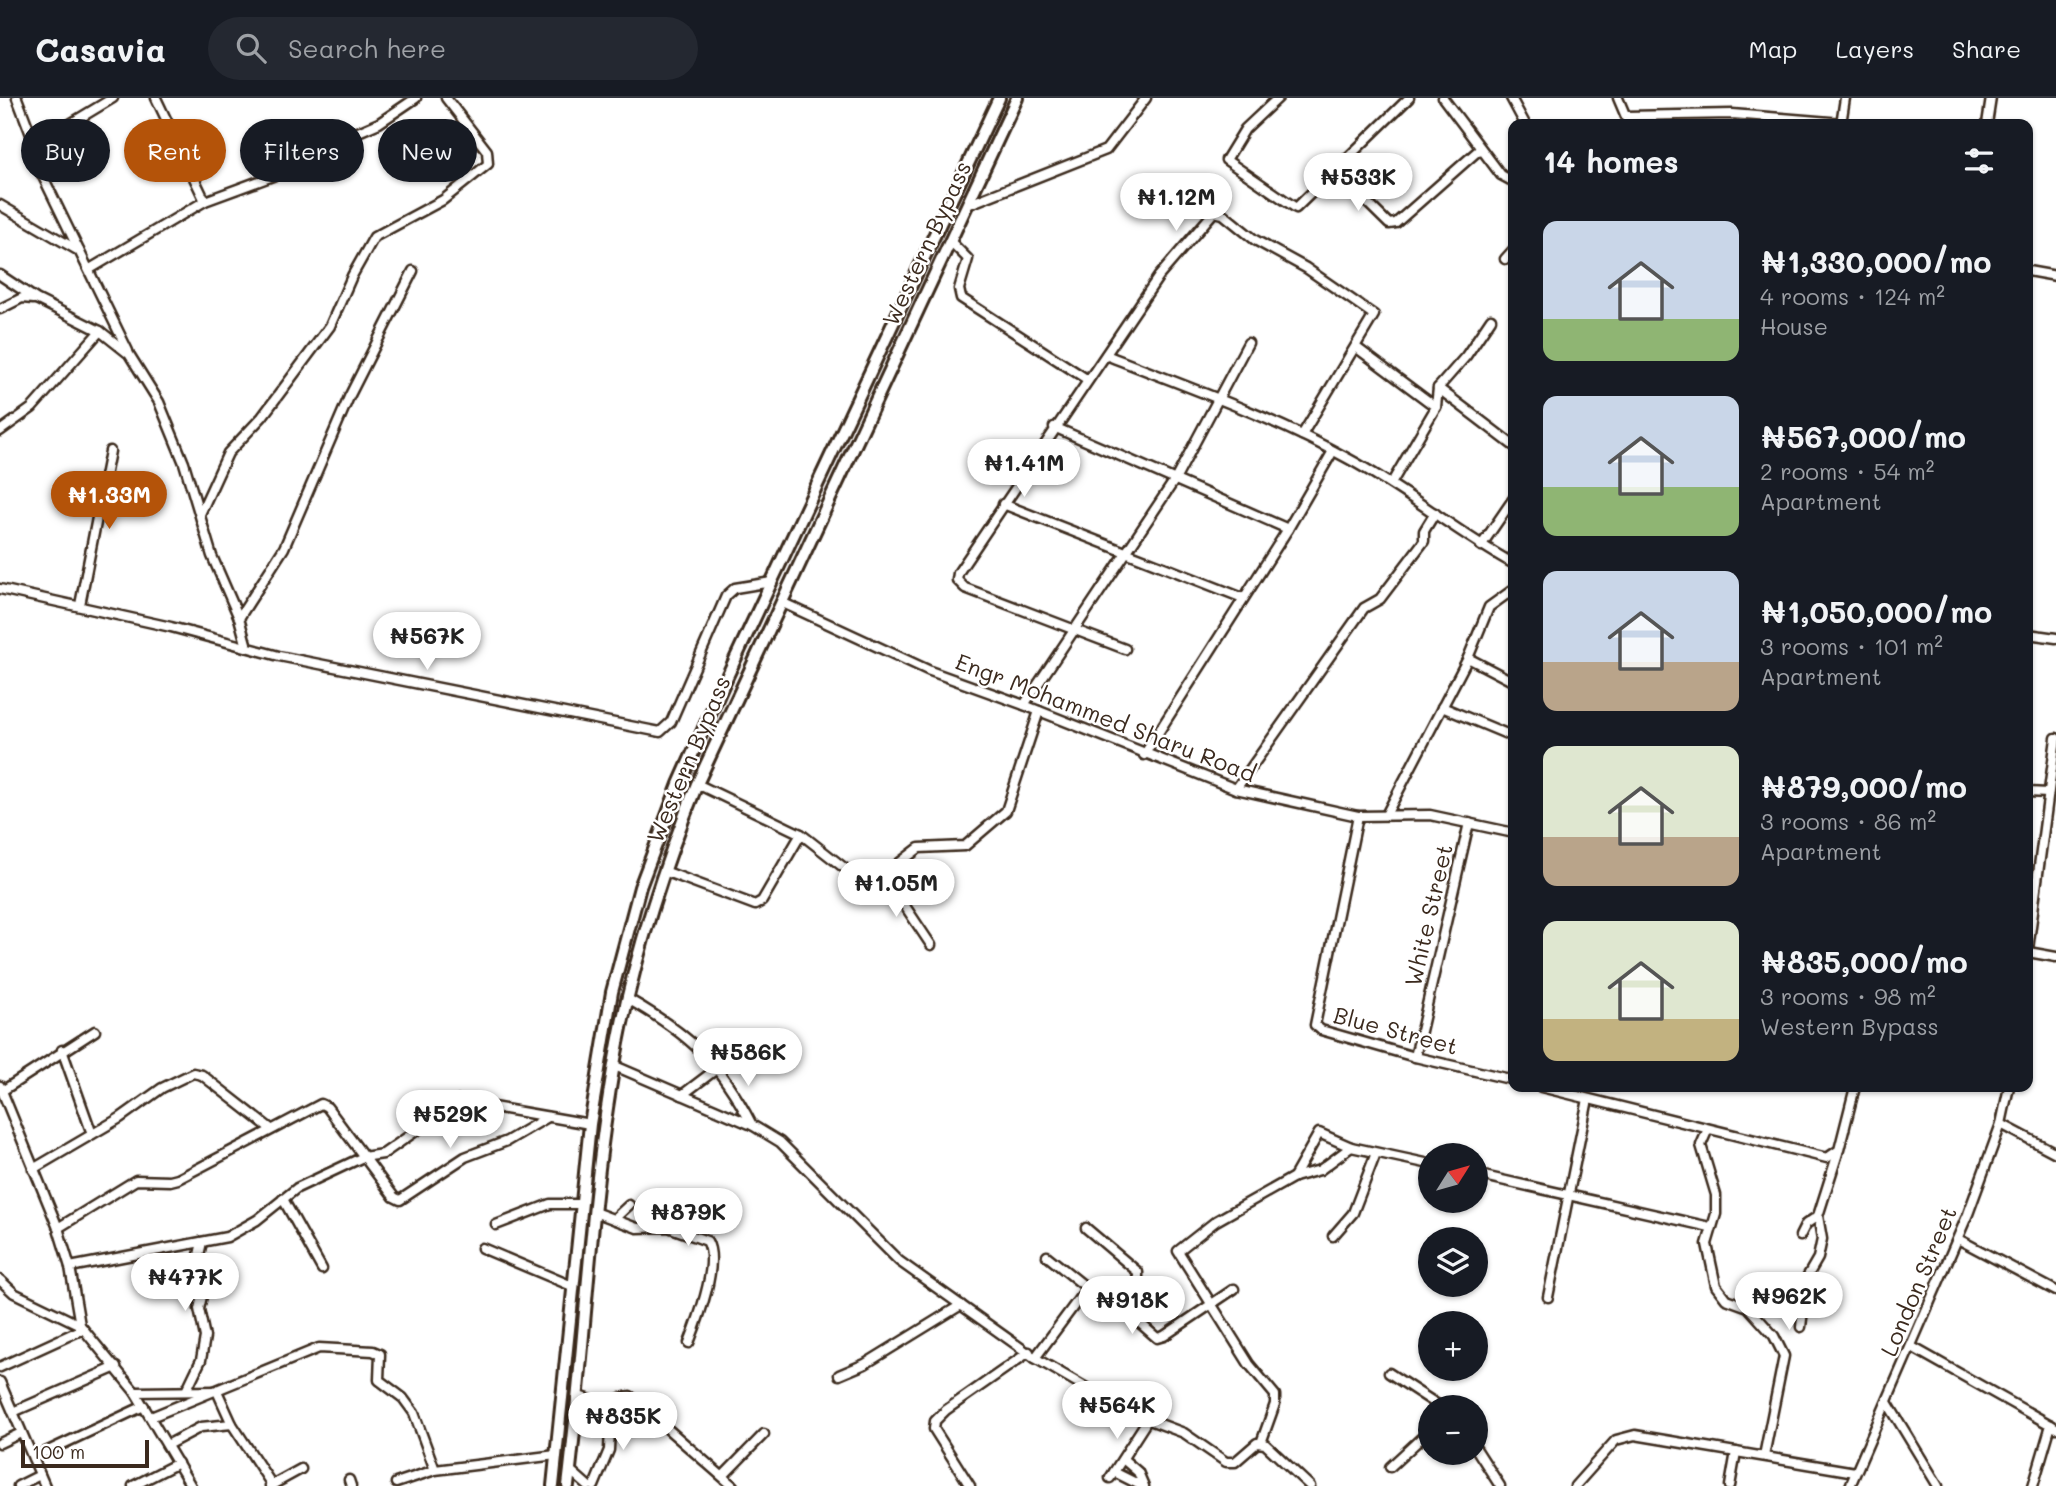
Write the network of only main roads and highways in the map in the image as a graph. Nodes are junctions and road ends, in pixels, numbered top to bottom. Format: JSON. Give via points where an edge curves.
{"nodes":[{"id":1,"x":999,"y":98,"type":"edge"},
{"id":2,"x":1017,"y":98,"type":"edge"},
{"id":3,"x":570,"y":1308,"type":"junction"},
{"id":4,"x":586,"y":1310,"type":"junction"},
{"id":5,"x":553,"y":1486,"type":"edge"},
{"id":6,"x":568,"y":1486,"type":"edge"}],
"edges":[{"from":1,"to":3,"type":"main road","name":"Western Bypass","via":[[679,785],[640,887],[612,992],[590,1124]]},
{"from":2,"to":4,"type":"main road","name":"Western Bypass","via":[[697,784],[664,871],[628,999],[615,1066]]},
{"from":3,"to":4,"type":"main road"},
{"from":3,"to":5,"type":"main road","name":"Western Bypass"},
{"from":4,"to":6,"type":"main road","name":"Western Bypass"}]}
